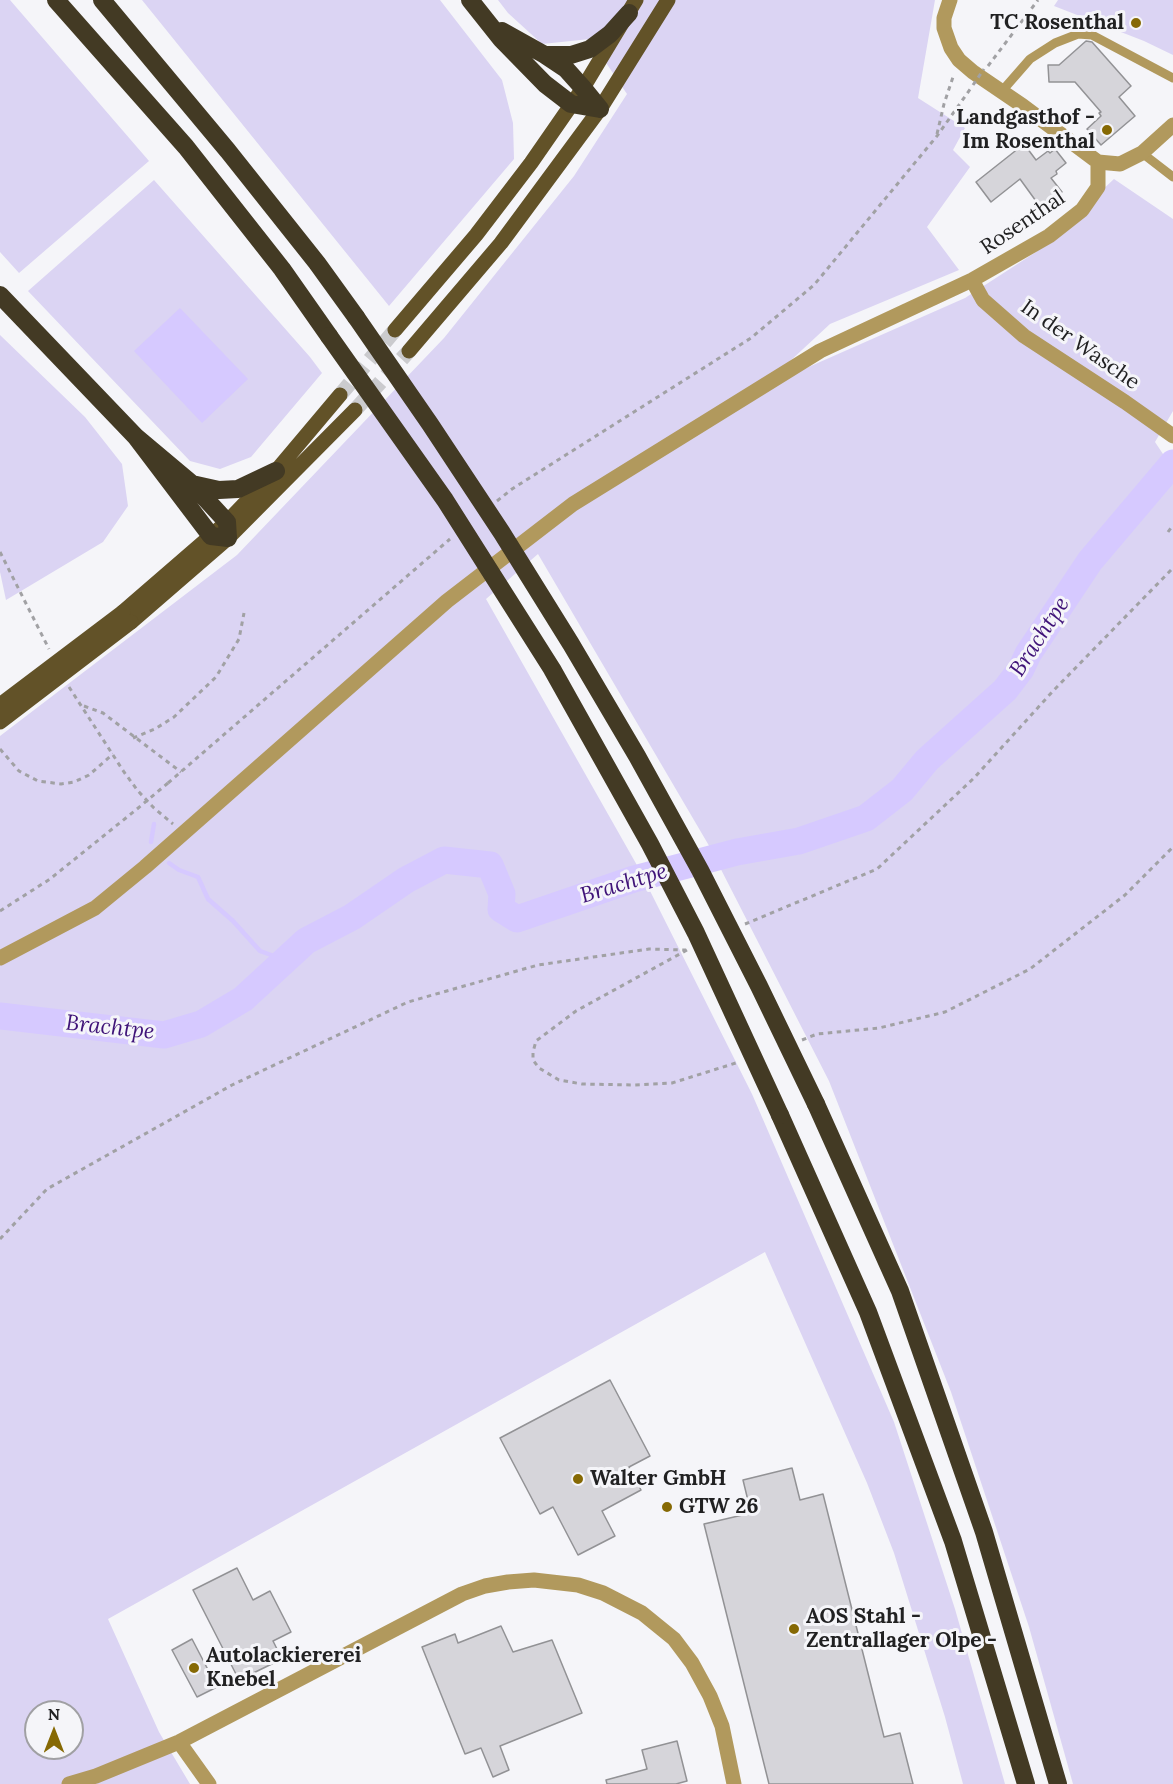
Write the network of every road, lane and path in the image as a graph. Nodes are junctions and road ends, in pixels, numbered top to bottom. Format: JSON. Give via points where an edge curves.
{"nodes":[{"id":1,"x":56,"y":0,"type":"edge"},
{"id":2,"x":102,"y":0,"type":"edge"},
{"id":3,"x":470,"y":0,"type":"edge"},
{"id":4,"x":668,"y":0,"type":"edge"},
{"id":5,"x":950,"y":0,"type":"edge"},
{"id":6,"x":1038,"y":0,"type":"edge"},
{"id":7,"x":632,"y":6,"type":"edge"},
{"id":8,"x":482,"y":15,"type":"junction"},
{"id":9,"x":545,"y":55,"type":"junction"},
{"id":10,"x":959,"y":60,"type":"junction"},
{"id":11,"x":1173,"y":78,"type":"edge"},
{"id":12,"x":584,"y":87,"type":"junction"},
{"id":13,"x":1002,"y":92,"type":"junction"},
{"id":14,"x":571,"y":104,"type":"junction"},
{"id":15,"x":600,"y":110,"type":"junction"},
{"id":16,"x":1173,"y":125,"type":"edge"},
{"id":17,"x":937,"y":136,"type":"junction"},
{"id":18,"x":1142,"y":153,"type":"junction"},
{"id":19,"x":1098,"y":162,"type":"junction"},
{"id":20,"x":1173,"y":177,"type":"edge"},
{"id":21,"x":972,"y":280,"type":"junction"},
{"id":22,"x":0,"y":295,"type":"edge"},
{"id":23,"x":395,"y":330,"type":"tunnel mouth"},
{"id":24,"x":409,"y":351,"type":"tunnel mouth"},
{"id":25,"x":340,"y":395,"type":"tunnel mouth"},
{"id":26,"x":356,"y":410,"type":"tunnel mouth"},
{"id":27,"x":1172,"y":435,"type":"edge"},
{"id":28,"x":136,"y":437,"type":"junction"},
{"id":29,"x":276,"y":471,"type":"junction"},
{"id":30,"x":192,"y":484,"type":"junction"},
{"id":31,"x":495,"y":503,"type":"dead end"},
{"id":32,"x":1173,"y":525,"type":"edge"},
{"id":33,"x":222,"y":532,"type":"junction"},
{"id":34,"x":1168,"y":532,"type":"dead end"},
{"id":35,"x":451,"y":538,"type":"dead end"},
{"id":36,"x":0,"y":552,"type":"edge"},
{"id":37,"x":1173,"y":568,"type":"edge"},
{"id":38,"x":244,"y":613,"type":"dead end"},
{"id":39,"x":127,"y":617,"type":"junction"},
{"id":40,"x":50,"y":652,"type":"dead end"},
{"id":41,"x":65,"y":682,"type":"dead end"},
{"id":42,"x":0,"y":705,"type":"edge"},
{"id":43,"x":82,"y":706,"type":"junction"},
{"id":44,"x":0,"y":722,"type":"edge"},
{"id":45,"x":133,"y":738,"type":"junction"},
{"id":46,"x":0,"y":749,"type":"edge"},
{"id":47,"x":113,"y":754,"type":"junction"},
{"id":48,"x":181,"y":772,"type":"junction"},
{"id":49,"x":185,"y":833,"type":"junction"},
{"id":50,"x":1173,"y":847,"type":"edge"},
{"id":51,"x":0,"y":911,"type":"edge"},
{"id":52,"x":736,"y":928,"type":"dead end"},
{"id":53,"x":0,"y":958,"type":"edge"},
{"id":54,"x":796,"y":1042,"type":"dead end"},
{"id":55,"x":743,"y":1061,"type":"dead end"},
{"id":56,"x":0,"y":1239,"type":"edge"},
{"id":57,"x":179,"y":1742,"type":"junction"},
{"id":58,"x":69,"y":1784,"type":"edge"},
{"id":59,"x":209,"y":1784,"type":"edge"},
{"id":60,"x":734,"y":1784,"type":"edge"},
{"id":61,"x":1026,"y":1784,"type":"edge"},
{"id":62,"x":1058,"y":1784,"type":"edge"}],
"edges":[{"from":1,"to":61,"type":"highway","bridge":true,"via":[[186,147],[282,269],[445,500],[591,737],[650,844],[696,933],[868,1312],[953,1541]]},
{"from":2,"to":62,"type":"highway","bridge":true,"via":[[228,151],[356,317],[470,483],[571,644],[700,870],[816,1104],[904,1302],[984,1532]]},
{"from":3,"to":8,"type":"highway"},
{"from":4,"to":15,"type":"main road"},
{"from":5,"to":10,"type":"street","via":[[944,28]]},
{"from":6,"to":17,"type":"path","bridge":true},
{"from":7,"to":9,"type":"highway","via":[[610,33],[590,49],[571,56]]},
{"from":7,"to":12,"type":"main road"},
{"from":8,"to":9,"type":"highway","via":[[512,38]]},
{"from":8,"to":14,"type":"highway","via":[[529,69]]},
{"from":9,"to":12,"type":"highway"},
{"from":10,"to":13,"type":"street"},
{"from":10,"to":17,"type":"path"},
{"from":11,"to":13,"type":"lane","via":[[1092,35],[1078,34],[1030,59]]},
{"from":12,"to":14,"type":"main road"},
{"from":12,"to":15,"type":"highway"},
{"from":13,"to":19,"type":"street"},
{"from":14,"to":15,"type":"highway"},
{"from":14,"to":23,"type":"main road","via":[[476,235]]},
{"from":15,"to":24,"type":"main road","via":[[501,243]]},
{"from":16,"to":18,"type":"street"},
{"from":17,"to":31,"type":"path","via":[[814,285],[751,338]]},
{"from":18,"to":19,"type":"street","via":[[1120,164]]},
{"from":18,"to":20,"type":"lane"},
{"from":19,"to":21,"type":"street","name":"Rosenthal","via":[[1098,187],[1082,210],[1049,236]]},
{"from":21,"to":27,"type":"street","name":"In der Wasche","via":[[983,300],[1024,336]]},
{"from":21,"to":49,"type":"street","name":"Rosenthal","via":[[820,351],[573,504],[447,601]]},
{"from":22,"to":28,"type":"highway"},
{"from":25,"to":29,"type":"main road"},
{"from":26,"to":33,"type":"main road"},
{"from":28,"to":30,"type":"highway"},
{"from":28,"to":33,"type":"highway"},
{"from":29,"to":30,"type":"highway","via":[[238,489],[219,490]]},
{"from":29,"to":33,"type":"main road"},
{"from":30,"to":33,"type":"highway"},
{"from":32,"to":34,"type":"path"},
{"from":33,"to":39,"type":"main road"},
{"from":35,"to":48,"type":"path"},
{"from":36,"to":40,"type":"path"},
{"from":37,"to":52,"type":"path","via":[[974,778],[878,869]]},
{"from":38,"to":45,"type":"path","via":[[239,639],[216,677],[174,717]]},
{"from":39,"to":42,"type":"main road","bridge":true},
{"from":39,"to":44,"type":"main road","bridge":true},
{"from":41,"to":43,"type":"path"},
{"from":43,"to":45,"type":"path","via":[[103,713]]},
{"from":43,"to":47,"type":"path"},
{"from":45,"to":48,"type":"path"},
{"from":46,"to":47,"type":"path","via":[[19,771],[38,781],[61,784],[89,776]]},
{"from":47,"to":49,"type":"path","via":[[138,791]]},
{"from":48,"to":51,"type":"path","bridge":true,"via":[[50,879]]},
{"from":49,"to":53,"type":"street","name":"Rosenthal","via":[[95,908]]},
{"from":50,"to":54,"type":"path","via":[[1125,895],[1030,969],[945,1012],[879,1028],[817,1034]]},
{"from":55,"to":56,"type":"path","via":[[672,1083],[582,1084],[559,1080],[533,1060],[536,1041],[576,1011],[687,950],[649,949],[538,965],[408,1002],[232,1085],[47,1189]]},
{"from":57,"to":58,"type":"street"},
{"from":57,"to":59,"type":"street"},
{"from":57,"to":60,"type":"street","via":[[462,1594],[508,1582],[558,1581],[625,1603],[674,1639],[710,1696],[722,1726]]}]}
